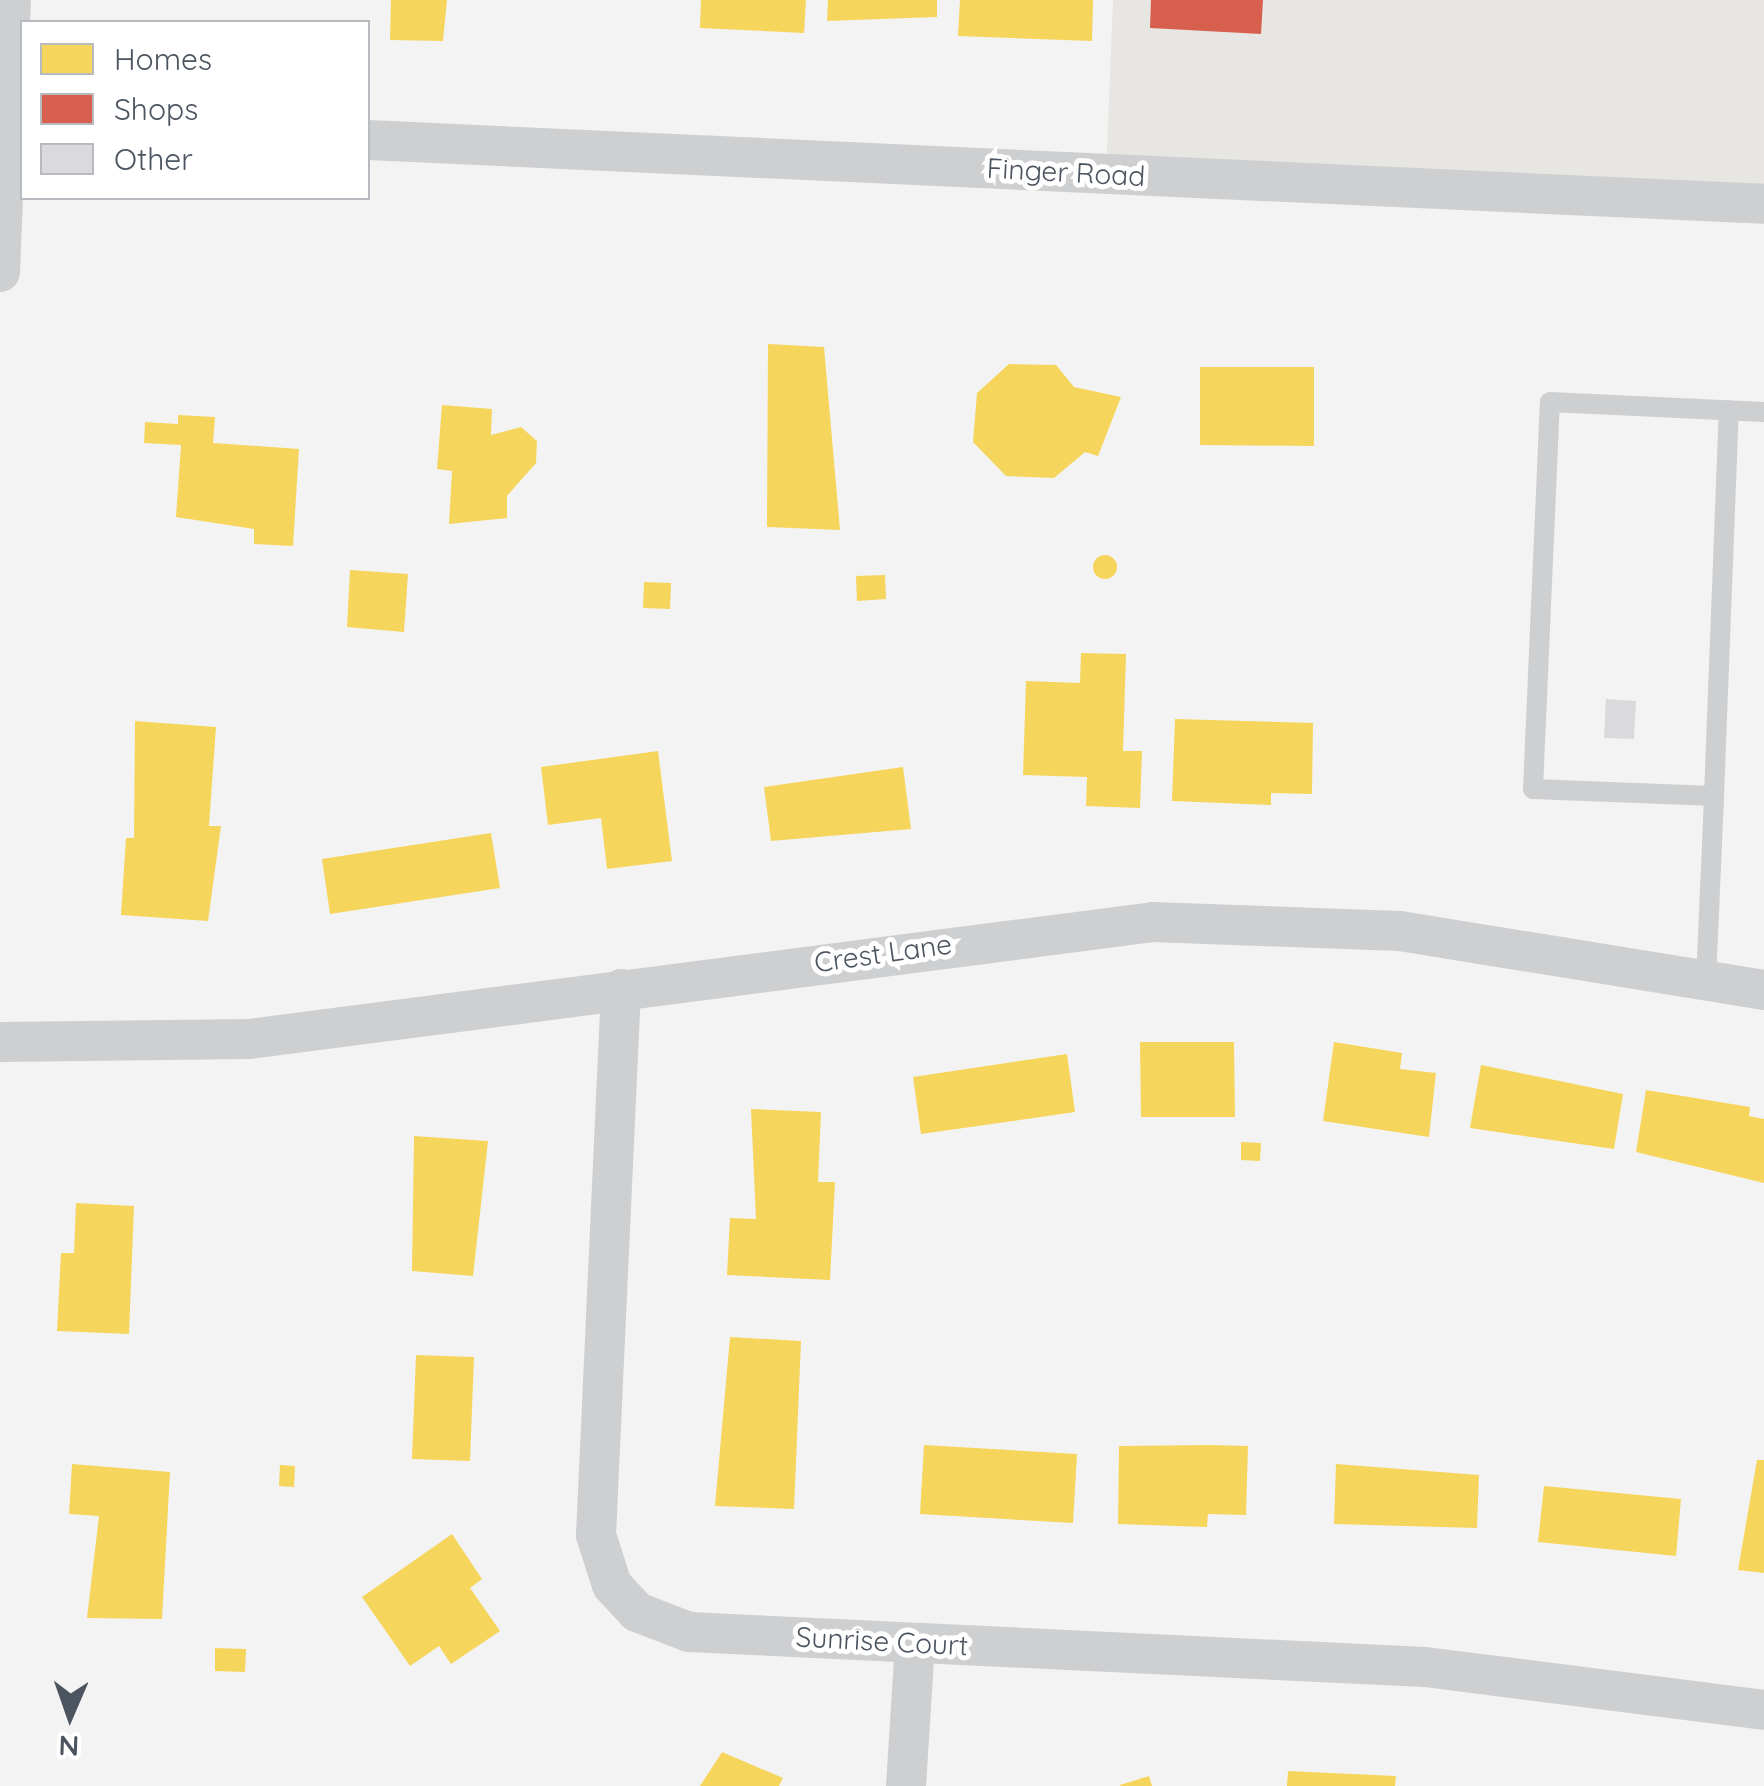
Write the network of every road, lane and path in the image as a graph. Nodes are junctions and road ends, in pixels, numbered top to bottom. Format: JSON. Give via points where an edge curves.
{"nodes":[{"id":1,"x":11,"y":0,"type":"edge"},
{"id":2,"x":10,"y":123,"type":"edge"},
{"id":3,"x":370,"y":140,"type":"edge"},
{"id":4,"x":1764,"y":204,"type":"edge"},
{"id":5,"x":0,"y":272,"type":"edge"},
{"id":6,"x":1729,"y":410,"type":"junction"},
{"id":7,"x":1764,"y":412,"type":"edge"},
{"id":8,"x":1714,"y":796,"type":"junction"},
{"id":9,"x":1706,"y":981,"type":"junction"},
{"id":10,"x":621,"y":989,"type":"junction"},
{"id":11,"x":1764,"y":990,"type":"edge"},
{"id":12,"x":0,"y":1042,"type":"edge"},
{"id":13,"x":916,"y":1643,"type":"junction"},
{"id":14,"x":1764,"y":1710,"type":"edge"},
{"id":15,"x":906,"y":1786,"type":"edge"}],
"edges":[{"from":1,"to":2,"type":"street"},
{"from":2,"to":5,"type":"street"},
{"from":3,"to":4,"type":"street","name":"Finger Road"},
{"from":6,"to":7,"type":"lane"},
{"from":6,"to":8,"type":"lane"},
{"from":6,"to":8,"type":"lane","via":[[1550,402],[1533,790]]},
{"from":8,"to":9,"type":"lane"},
{"from":9,"to":10,"type":"street","name":"Crest Lane","via":[[1400,932],[1170,922]]},
{"from":9,"to":11,"type":"street","name":"Crest Lane"},
{"from":10,"to":12,"type":"street","name":"Crest Lane","via":[[250,1038]]},
{"from":10,"to":13,"type":"street","name":"Sunrise Court","via":[[596,1535],[602,1566],[637,1612],[674,1628]]},
{"from":13,"to":14,"type":"street","name":"Sunrise Court","via":[[1444,1668]]},
{"from":13,"to":15,"type":"street"}]}
